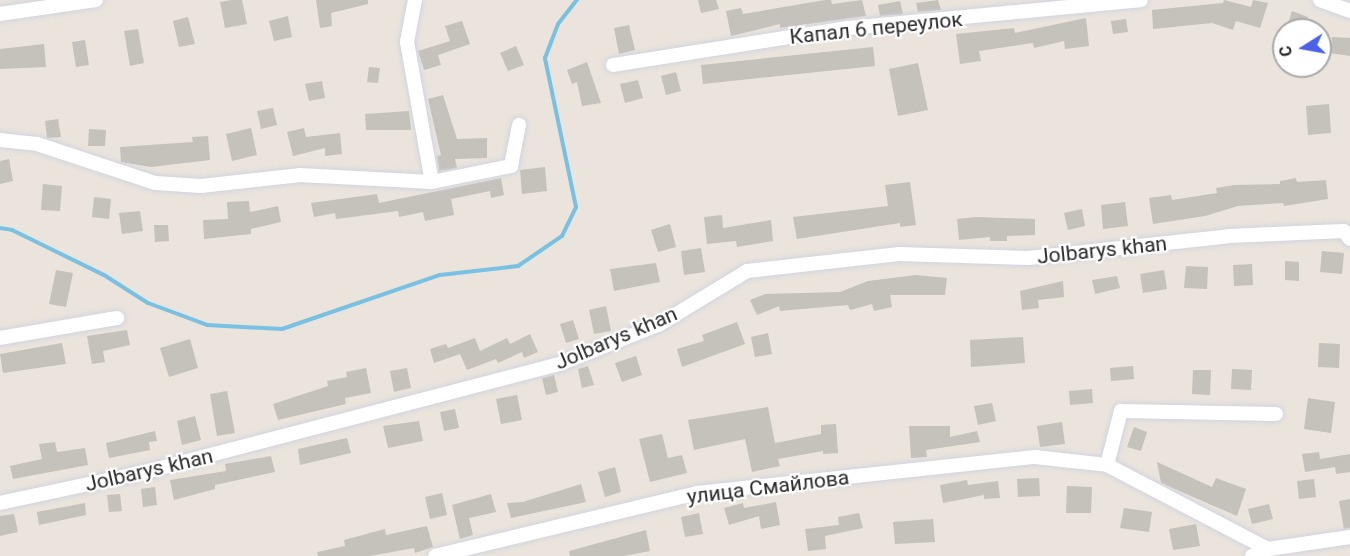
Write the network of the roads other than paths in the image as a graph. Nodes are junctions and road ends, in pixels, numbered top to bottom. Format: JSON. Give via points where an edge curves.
{"nodes":[{"id":1,"x":96,"y":0,"type":"edge"},
{"id":2,"x":415,"y":0,"type":"edge"},
{"id":3,"x":1141,"y":0,"type":"edge"},
{"id":4,"x":1320,"y":0,"type":"edge"},
{"id":5,"x":1350,"y":11,"type":"edge"},
{"id":6,"x":0,"y":14,"type":"edge"},
{"id":7,"x":613,"y":65,"type":"dead end"},
{"id":8,"x":519,"y":125,"type":"dead end"},
{"id":9,"x":0,"y":140,"type":"edge"},
{"id":10,"x":432,"y":182,"type":"junction"},
{"id":11,"x":1347,"y":235,"type":"edge"},
{"id":12,"x":117,"y":318,"type":"dead end"},
{"id":13,"x":0,"y":338,"type":"edge"},
{"id":14,"x":1276,"y":414,"type":"dead end"},
{"id":15,"x":1107,"y":465,"type":"junction"},
{"id":16,"x":0,"y":503,"type":"edge"},
{"id":17,"x":1350,"y":537,"type":"edge"},
{"id":18,"x":1268,"y":549,"type":"junction"},
{"id":19,"x":435,"y":556,"type":"edge"},
{"id":20,"x":1252,"y":556,"type":"edge"}],
"edges":[{"from":1,"to":6,"type":"street"},
{"from":2,"to":10,"type":"street","via":[[407,42]]},
{"from":3,"to":7,"type":"street","name":"Капал 6 переулок","via":[[847,28]]},
{"from":4,"to":5,"type":"street"},
{"from":8,"to":10,"type":"street","via":[[511,166]]},
{"from":9,"to":10,"type":"street","via":[[37,144],[155,183],[201,186],[300,175]]},
{"from":11,"to":16,"type":"street","name":"Jolbarys khan","via":[[1229,236],[1028,258],[899,254],[747,271],[660,324],[562,363],[145,472]]},
{"from":12,"to":13,"type":"street"},
{"from":14,"to":15,"type":"street","via":[[1121,411]]},
{"from":15,"to":18,"type":"street","name":"улица Смайлова"},
{"from":15,"to":19,"type":"street","name":"улица Смайлова","via":[[1035,457],[697,493]]},
{"from":17,"to":18,"type":"street"},
{"from":18,"to":20,"type":"street"}]}
